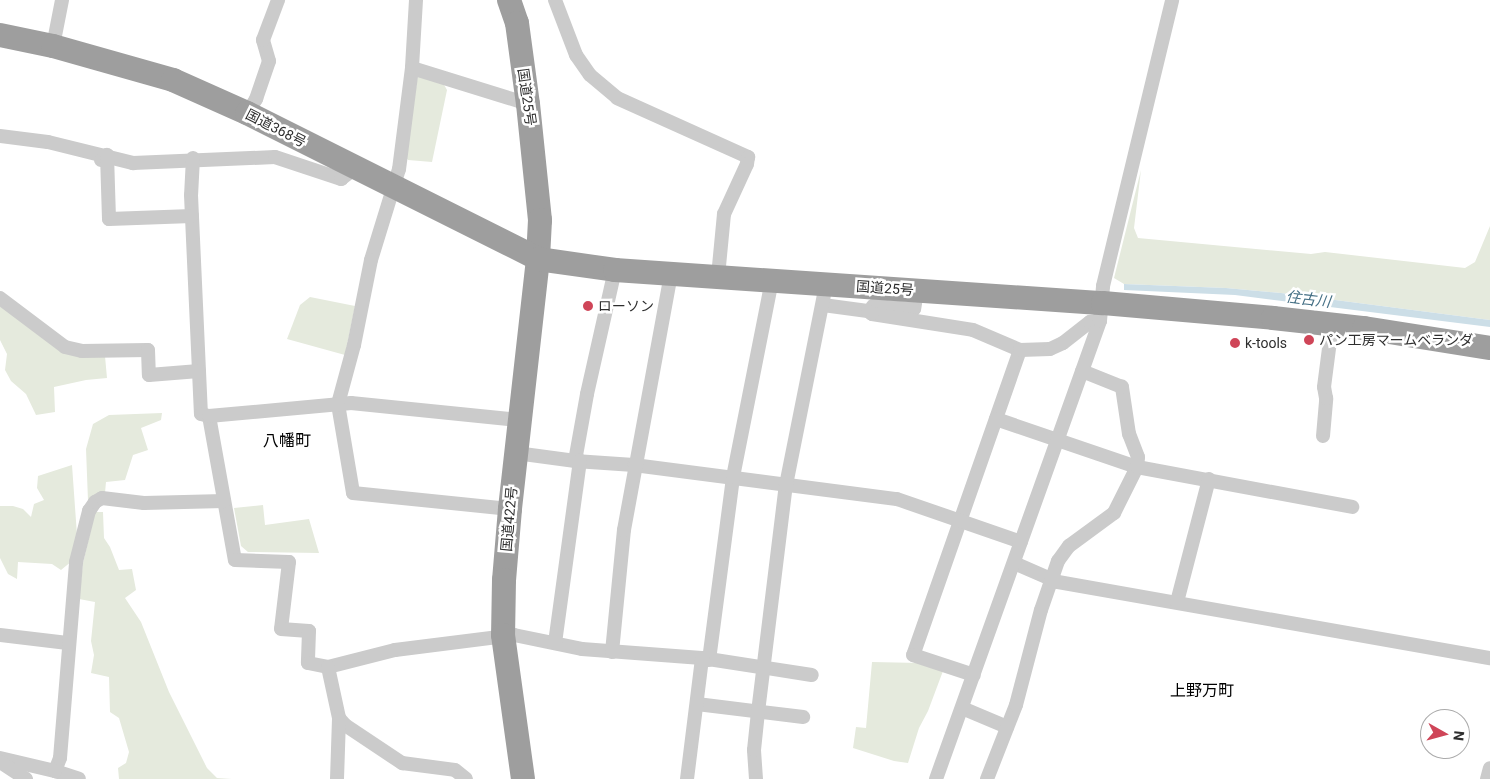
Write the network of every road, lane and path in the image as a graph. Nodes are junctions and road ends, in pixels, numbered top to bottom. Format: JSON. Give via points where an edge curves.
{"nodes":[{"id":1,"x":62,"y":0,"type":"edge"},
{"id":2,"x":278,"y":0,"type":"edge"},
{"id":3,"x":416,"y":0,"type":"edge"},
{"id":4,"x":509,"y":0,"type":"edge"},
{"id":5,"x":555,"y":0,"type":"edge"},
{"id":6,"x":1172,"y":0,"type":"edge"},
{"id":7,"x":0,"y":35,"type":"edge"},
{"id":8,"x":53,"y":46,"type":"junction"},
{"id":9,"x":412,"y":68,"type":"junction"},
{"id":10,"x":528,"y":104,"type":"junction"},
{"id":11,"x":248,"y":113,"type":"junction"},
{"id":12,"x":0,"y":136,"type":"edge"},
{"id":13,"x":104,"y":158,"type":"junction"},
{"id":14,"x":193,"y":158,"type":"junction"},
{"id":15,"x":355,"y":168,"type":"junction"},
{"id":16,"x":394,"y":188,"type":"junction"},
{"id":17,"x":192,"y":216,"type":"junction"},
{"id":18,"x":538,"y":258,"type":"junction"},
{"id":19,"x":615,"y":270,"type":"junction"},
{"id":20,"x":671,"y":273,"type":"junction"},
{"id":21,"x":718,"y":276,"type":"junction"},
{"id":22,"x":772,"y":280,"type":"junction"},
{"id":23,"x":917,"y":290,"type":"junction"},
{"id":24,"x":824,"y":294,"type":"junction"},
{"id":25,"x":0,"y":298,"type":"edge"},
{"id":26,"x":1102,"y":312,"type":"junction"},
{"id":27,"x":872,"y":314,"type":"junction"},
{"id":28,"x":1332,"y":325,"type":"junction"},
{"id":29,"x":1490,"y":348,"type":"edge"},
{"id":30,"x":1020,"y":350,"type":"junction"},
{"id":31,"x":199,"y":371,"type":"junction"},
{"id":32,"x":1082,"y":371,"type":"junction"},
{"id":33,"x":338,"y":404,"type":"junction"},
{"id":34,"x":209,"y":416,"type":"junction"},
{"id":35,"x":996,"y":419,"type":"junction"},
{"id":36,"x":519,"y":420,"type":"junction"},
{"id":37,"x":1323,"y":436,"type":"dead end"},
{"id":38,"x":1057,"y":440,"type":"junction"},
{"id":39,"x":516,"y":453,"type":"junction"},
{"id":40,"x":578,"y":461,"type":"junction"},
{"id":41,"x":634,"y":465,"type":"junction"},
{"id":42,"x":1137,"y":467,"type":"junction"},
{"id":43,"x":733,"y":477,"type":"junction"},
{"id":44,"x":1209,"y":479,"type":"junction"},
{"id":45,"x":786,"y":485,"type":"junction"},
{"id":46,"x":224,"y":501,"type":"junction"},
{"id":47,"x":1352,"y":507,"type":"dead end"},
{"id":48,"x":510,"y":509,"type":"junction"},
{"id":49,"x":960,"y":521,"type":"junction"},
{"id":50,"x":1021,"y":542,"type":"junction"},
{"id":51,"x":1014,"y":563,"type":"junction"},
{"id":52,"x":1051,"y":579,"type":"junction"},
{"id":53,"x":1177,"y":602,"type":"junction"},
{"id":54,"x":0,"y":635,"type":"edge"},
{"id":55,"x":503,"y":635,"type":"junction"},
{"id":56,"x":68,"y":643,"type":"junction"},
{"id":57,"x":554,"y":643,"type":"junction"},
{"id":58,"x":612,"y":652,"type":"junction"},
{"id":59,"x":1490,"y":658,"type":"edge"},
{"id":60,"x":706,"y":659,"type":"junction"},
{"id":61,"x":328,"y":667,"type":"junction"},
{"id":62,"x":763,"y":667,"type":"junction"},
{"id":63,"x":812,"y":675,"type":"dead end"},
{"id":64,"x":974,"y":675,"type":"junction"},
{"id":65,"x":696,"y":704,"type":"junction"},
{"id":66,"x":962,"y":708,"type":"junction"},
{"id":67,"x":758,"y":712,"type":"junction"},
{"id":68,"x":803,"y":717,"type":"dead end"},
{"id":69,"x":339,"y":718,"type":"junction"},
{"id":70,"x":1007,"y":727,"type":"junction"},
{"id":71,"x":0,"y":758,"type":"edge"},
{"id":72,"x":0,"y":762,"type":"edge"},
{"id":73,"x":1490,"y":768,"type":"edge"},
{"id":74,"x":54,"y":771,"type":"junction"},
{"id":75,"x":26,"y":779,"type":"edge"},
{"id":76,"x":79,"y":779,"type":"edge"},
{"id":77,"x":338,"y":779,"type":"edge"},
{"id":78,"x":466,"y":779,"type":"edge"},
{"id":79,"x":523,"y":779,"type":"edge"},
{"id":80,"x":687,"y":779,"type":"edge"},
{"id":81,"x":756,"y":779,"type":"edge"},
{"id":82,"x":936,"y":779,"type":"edge"},
{"id":83,"x":987,"y":779,"type":"edge"},
{"id":84,"x":1487,"y":779,"type":"edge"}],
"edges":[{"from":1,"to":8,"type":"street"},
{"from":2,"to":11,"type":"street","via":[[264,40],[269,61]]},
{"from":3,"to":9,"type":"street"},
{"from":4,"to":10,"type":"highway","name":"国道25号","via":[[516,23]]},
{"from":5,"to":21,"type":"street","via":[[576,55],[590,76],[617,98],[748,157],[724,214]]},
{"from":6,"to":26,"type":"street","via":[[1103,286]]},
{"from":7,"to":8,"type":"highway","name":"国道368号"},
{"from":8,"to":11,"type":"highway","name":"国道368号","via":[[173,80]]},
{"from":9,"to":10,"type":"street"},
{"from":9,"to":16,"type":"street"},
{"from":10,"to":18,"type":"highway","name":"国道25号","via":[[539,211]]},
{"from":11,"to":15,"type":"highway","name":"国道368号"},
{"from":12,"to":13,"type":"street","via":[[48,142]]},
{"from":13,"to":14,"type":"street","via":[[133,162]]},
{"from":13,"to":17,"type":"street","via":[[109,219]]},
{"from":14,"to":15,"type":"street","via":[[275,157],[341,179]]},
{"from":14,"to":17,"type":"street"},
{"from":15,"to":16,"type":"highway","name":"国道368号"},
{"from":16,"to":18,"type":"highway","name":"国道368号"},
{"from":16,"to":33,"type":"street","via":[[371,260]]},
{"from":17,"to":31,"type":"street"},
{"from":18,"to":19,"type":"highway","name":"国道25号"},
{"from":18,"to":36,"type":"highway","name":"国道422号"},
{"from":19,"to":20,"type":"highway","name":"国道25号"},
{"from":19,"to":40,"type":"street","via":[[587,394]]},
{"from":20,"to":21,"type":"highway","name":"国道25号"},
{"from":20,"to":41,"type":"street"},
{"from":21,"to":22,"type":"highway","name":"国道25号"},
{"from":22,"to":24,"type":"highway","name":"国道25号"},
{"from":22,"to":43,"type":"street"},
{"from":23,"to":24,"type":"highway","name":"国道25号"},
{"from":23,"to":26,"type":"highway","name":"国道25号"},
{"from":23,"to":27,"type":"street","via":[[914,309],[873,306]]},
{"from":24,"to":27,"type":"street"},
{"from":24,"to":45,"type":"street"},
{"from":25,"to":31,"type":"street","via":[[65,347],[82,351],[148,350],[149,374]]},
{"from":26,"to":28,"type":"highway","name":"国道25号"},
{"from":26,"to":30,"type":"street","via":[[1063,343],[1050,349]]},
{"from":26,"to":32,"type":"street"},
{"from":27,"to":30,"type":"street","via":[[973,330]]},
{"from":28,"to":29,"type":"highway","name":"国道25号"},
{"from":28,"to":37,"type":"street","via":[[1324,386]]},
{"from":30,"to":35,"type":"street"},
{"from":31,"to":34,"type":"street","via":[[201,414]]},
{"from":32,"to":38,"type":"street"},
{"from":32,"to":42,"type":"street","via":[[1122,388],[1129,434],[1138,457]]},
{"from":33,"to":34,"type":"street"},
{"from":33,"to":36,"type":"street"},
{"from":33,"to":48,"type":"street","via":[[353,493]]},
{"from":34,"to":46,"type":"street"},
{"from":35,"to":38,"type":"street"},
{"from":35,"to":49,"type":"street"},
{"from":36,"to":39,"type":"highway","name":"国道422号"},
{"from":38,"to":42,"type":"street"},
{"from":38,"to":50,"type":"street"},
{"from":39,"to":40,"type":"street"},
{"from":39,"to":48,"type":"highway","name":"国道422号"},
{"from":40,"to":41,"type":"street"},
{"from":40,"to":57,"type":"street"},
{"from":41,"to":43,"type":"street"},
{"from":41,"to":58,"type":"street","via":[[620,557]]},
{"from":42,"to":44,"type":"street"},
{"from":42,"to":52,"type":"street","via":[[1114,513],[1069,546]]},
{"from":43,"to":45,"type":"street"},
{"from":43,"to":60,"type":"street"},
{"from":44,"to":47,"type":"street"},
{"from":44,"to":53,"type":"street"},
{"from":45,"to":49,"type":"street","via":[[897,499]]},
{"from":45,"to":62,"type":"street"},
{"from":46,"to":56,"type":"street","via":[[144,503],[102,498],[95,502],[89,511],[76,562]]},
{"from":46,"to":61,"type":"street","via":[[235,560],[289,562],[281,629],[309,631],[308,663]]},
{"from":48,"to":55,"type":"highway","name":"国道422号"},
{"from":49,"to":50,"type":"street"},
{"from":49,"to":64,"type":"street","via":[[913,655]]},
{"from":50,"to":51,"type":"street"},
{"from":51,"to":52,"type":"street"},
{"from":51,"to":64,"type":"street"},
{"from":52,"to":53,"type":"street"},
{"from":52,"to":70,"type":"street"},
{"from":53,"to":59,"type":"street"},
{"from":54,"to":56,"type":"street"},
{"from":55,"to":57,"type":"street"},
{"from":55,"to":61,"type":"street","via":[[395,650]]},
{"from":55,"to":79,"type":"highway","name":"国道422号"},
{"from":56,"to":74,"type":"street","via":[[60,758]]},
{"from":57,"to":58,"type":"street"},
{"from":58,"to":60,"type":"street"},
{"from":60,"to":62,"type":"street"},
{"from":60,"to":65,"type":"street"},
{"from":61,"to":69,"type":"street"},
{"from":62,"to":63,"type":"street"},
{"from":62,"to":67,"type":"street"},
{"from":64,"to":66,"type":"street"},
{"from":65,"to":67,"type":"street"},
{"from":65,"to":80,"type":"street"},
{"from":66,"to":70,"type":"street"},
{"from":66,"to":82,"type":"street"},
{"from":67,"to":68,"type":"street"},
{"from":67,"to":81,"type":"street","via":[[754,750]]},
{"from":69,"to":77,"type":"street"},
{"from":69,"to":78,"type":"street","via":[[402,763],[455,770]]},
{"from":70,"to":83,"type":"street"},
{"from":71,"to":74,"type":"street"},
{"from":72,"to":75,"type":"street"},
{"from":73,"to":84,"type":"street"},
{"from":74,"to":76,"type":"street"}]}
